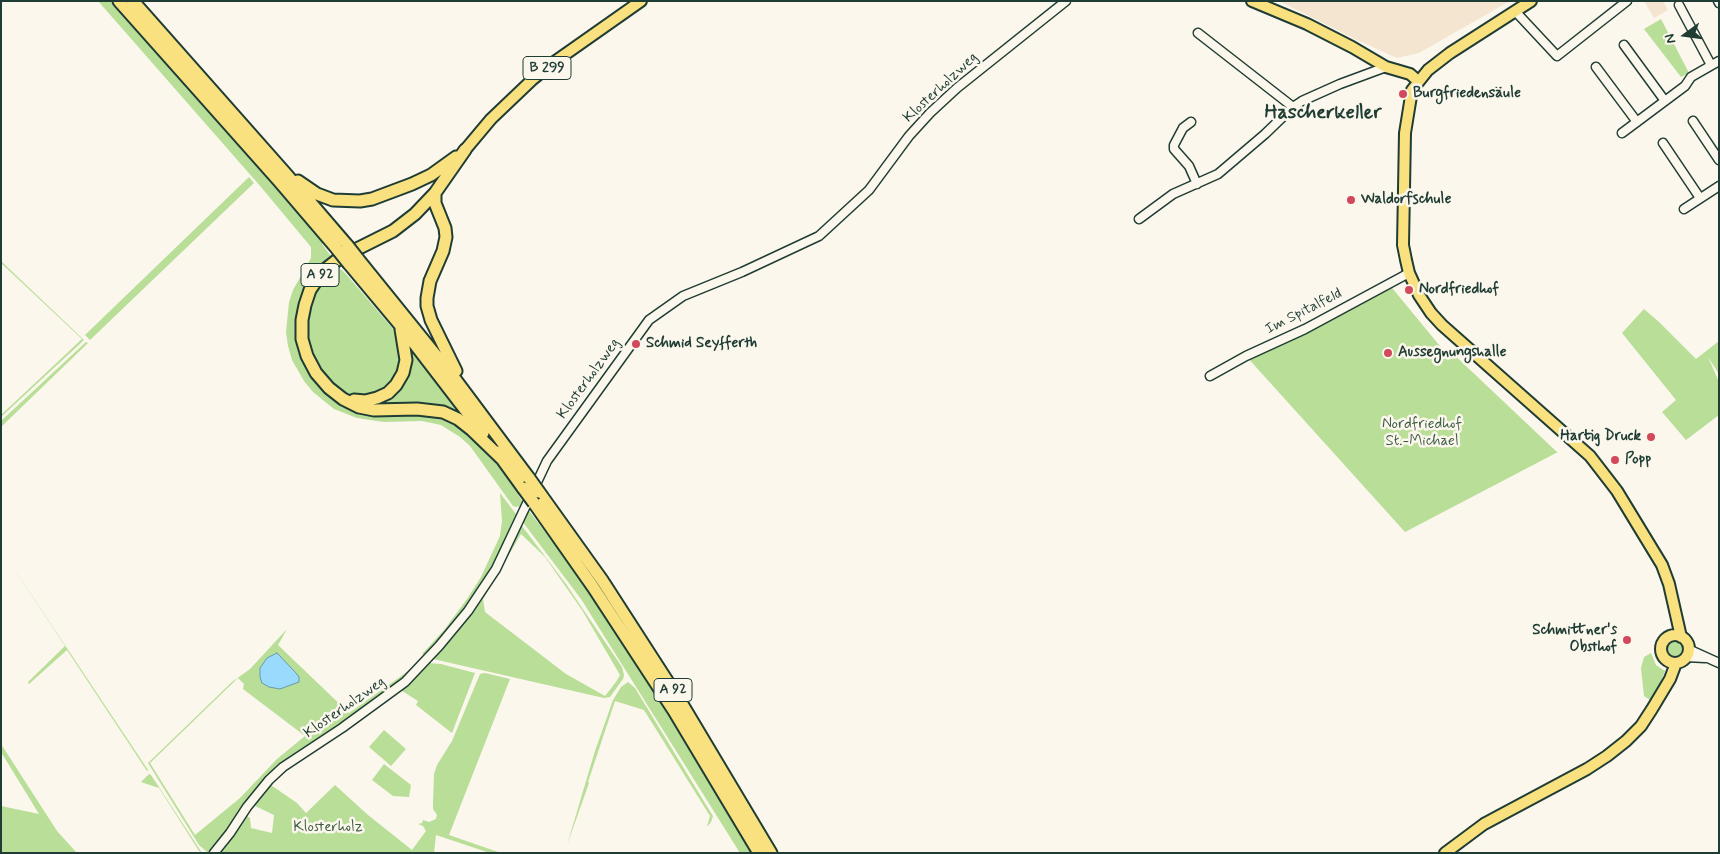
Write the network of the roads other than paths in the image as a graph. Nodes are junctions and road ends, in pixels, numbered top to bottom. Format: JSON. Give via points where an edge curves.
{"nodes":[{"id":1,"x":119,"y":1,"type":"edge"},
{"id":2,"x":133,"y":1,"type":"edge"},
{"id":3,"x":641,"y":1,"type":"edge"},
{"id":4,"x":1066,"y":1,"type":"edge"},
{"id":5,"x":1252,"y":1,"type":"edge"},
{"id":6,"x":1531,"y":1,"type":"edge"},
{"id":7,"x":1627,"y":1,"type":"edge"},
{"id":8,"x":1679,"y":5,"type":"dead end"},
{"id":9,"x":1512,"y":13,"type":"junction"},
{"id":10,"x":1198,"y":33,"type":"dead end"},
{"id":11,"x":1624,"y":45,"type":"dead end"},
{"id":12,"x":1719,"y":61,"type":"edge"},
{"id":13,"x":1711,"y":65,"type":"junction"},
{"id":14,"x":1596,"y":67,"type":"dead end"},
{"id":15,"x":1390,"y":69,"type":"junction"},
{"id":16,"x":1414,"y":78,"type":"junction"},
{"id":17,"x":1412,"y":90,"type":"junction"},
{"id":18,"x":1665,"y":101,"type":"junction"},
{"id":19,"x":1293,"y":107,"type":"junction"},
{"id":20,"x":1693,"y":121,"type":"dead end"},
{"id":21,"x":1191,"y":122,"type":"dead end"},
{"id":22,"x":1637,"y":122,"type":"junction"},
{"id":23,"x":1622,"y":133,"type":"dead end"},
{"id":24,"x":1664,"y":142,"type":"dead end"},
{"id":25,"x":465,"y":150,"type":"junction"},
{"id":26,"x":1719,"y":160,"type":"edge"},
{"id":27,"x":286,"y":174,"type":"junction"},
{"id":28,"x":1197,"y":184,"type":"junction"},
{"id":29,"x":1719,"y":186,"type":"edge"},
{"id":30,"x":435,"y":193,"type":"junction"},
{"id":31,"x":1700,"y":198,"type":"junction"},
{"id":32,"x":1684,"y":208,"type":"dead end"},
{"id":33,"x":1139,"y":219,"type":"dead end"},
{"id":34,"x":342,"y":247,"type":"junction"},
{"id":35,"x":354,"y":261,"type":"junction"},
{"id":36,"x":1409,"y":273,"type":"junction"},
{"id":37,"x":400,"y":325,"type":"junction"},
{"id":38,"x":1210,"y":376,"type":"dead end"},
{"id":39,"x":343,"y":399,"type":"junction"},
{"id":40,"x":470,"y":399,"type":"junction"},
{"id":41,"x":501,"y":458,"type":"junction"},
{"id":42,"x":526,"y":483,"type":"junction"},
{"id":43,"x":536,"y":497,"type":"junction"},
{"id":44,"x":1676,"y":636,"type":"junction"},
{"id":45,"x":1687,"y":653,"type":"junction"},
{"id":46,"x":1672,"y":662,"type":"junction"},
{"id":47,"x":1719,"y":662,"type":"edge"},
{"id":48,"x":214,"y":853,"type":"edge"},
{"id":49,"x":759,"y":853,"type":"edge"},
{"id":50,"x":771,"y":853,"type":"edge"},
{"id":51,"x":1445,"y":853,"type":"edge"}],
"edges":[{"from":1,"to":34,"type":"highway","number":"A 92"},
{"from":2,"to":27,"type":"highway","number":"A 92"},
{"from":3,"to":25,"type":"main road","number":"B 299","via":[[533,79],[491,119]]},
{"from":4,"to":48,"type":"street","name":"Klosterholzweg","via":[[930,113],[869,190],[819,236],[683,296],[649,320],[547,461],[496,569],[468,611],[405,682],[268,780]]},
{"from":5,"to":15,"type":"main road","via":[[1308,24]]},
{"from":6,"to":9,"type":"main road"},
{"from":7,"to":9,"type":"street","via":[[1557,56]]},
{"from":8,"to":13,"type":"street"},
{"from":9,"to":16,"type":"main road","via":[[1428,70],[1414,71]]},
{"from":10,"to":19,"type":"street"},
{"from":11,"to":18,"type":"street"},
{"from":12,"to":13,"type":"street"},
{"from":13,"to":18,"type":"street","via":[[1691,76],[1685,86]]},
{"from":14,"to":22,"type":"street"},
{"from":15,"to":16,"type":"main road"},
{"from":15,"to":17,"type":"main road"},
{"from":15,"to":19,"type":"street","via":[[1340,84]]},
{"from":16,"to":17,"type":"main road"},
{"from":17,"to":36,"type":"main road","via":[[1404,132],[1403,245]]},
{"from":18,"to":22,"type":"street"},
{"from":19,"to":28,"type":"street","via":[[1218,174]]},
{"from":20,"to":26,"type":"street"},
{"from":21,"to":28,"type":"street","via":[[1183,128],[1174,149],[1189,166]]},
{"from":22,"to":23,"type":"street"},
{"from":24,"to":31,"type":"street"},
{"from":25,"to":27,"type":"highway","number":"A 92","via":[[423,179],[360,201],[344,202],[326,197]]},
{"from":25,"to":30,"type":"highway","number":"A 92"},
{"from":27,"to":34,"type":"highway","number":"A 92"},
{"from":28,"to":33,"type":"street","via":[[1174,194]]},
{"from":29,"to":31,"type":"street"},
{"from":30,"to":39,"type":"highway","number":"A 92","via":[[393,231],[327,267],[310,290],[302,320],[304,348],[316,373]]},
{"from":30,"to":40,"type":"highway","via":[[446,237],[428,290],[428,313]]},
{"from":31,"to":32,"type":"street"},
{"from":34,"to":35,"type":"highway","number":"A 92","bridge":true},
{"from":35,"to":37,"type":"highway","number":"A 92"},
{"from":35,"to":40,"type":"highway","number":"A 92","via":[[408,318]]},
{"from":36,"to":38,"type":"street","name":"Im Spitalfeld"},
{"from":36,"to":44,"type":"main road","via":[[1419,295],[1442,325],[1590,456],[1617,491],[1666,574],[1674,603]]},
{"from":37,"to":39,"type":"highway","via":[[406,360],[396,385],[383,396],[371,400]]},
{"from":37,"to":41,"type":"highway","number":"A 92"},
{"from":39,"to":41,"type":"highway","via":[[374,410],[443,412],[472,430]]},
{"from":40,"to":42,"type":"highway","number":"A 92"},
{"from":41,"to":42,"type":"highway","number":"A 92"},
{"from":42,"to":43,"type":"highway","number":"A 92","bridge":true},
{"from":43,"to":49,"type":"highway","number":"A 92","via":[[674,711]]},
{"from":43,"to":50,"type":"highway","number":"A 92","via":[[602,580],[682,704]]},
{"from":44,"to":45,"type":"main road","via":[[1686,642]]},
{"from":44,"to":46,"type":"main road","via":[[1664,641],[1661,648],[1663,656]]},
{"from":45,"to":46,"type":"main road","via":[[1682,661]]},
{"from":45,"to":47,"type":"street"},
{"from":46,"to":51,"type":"main road","via":[[1665,685],[1631,737],[1587,769],[1498,816]]}]}
